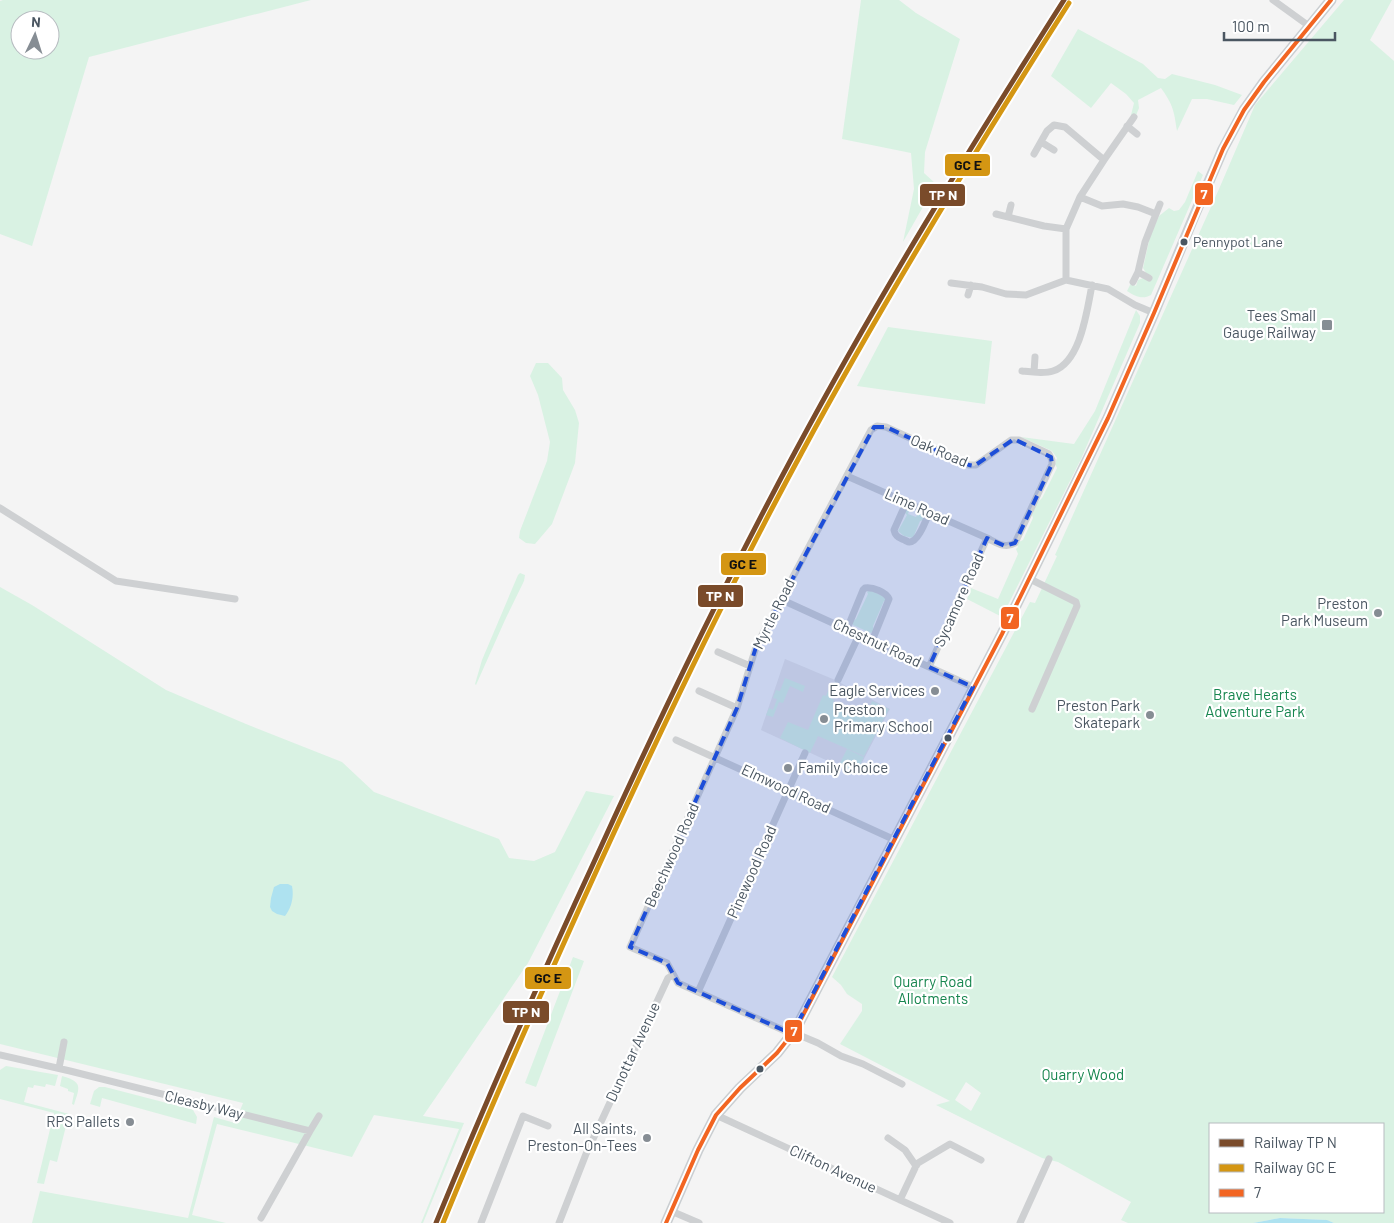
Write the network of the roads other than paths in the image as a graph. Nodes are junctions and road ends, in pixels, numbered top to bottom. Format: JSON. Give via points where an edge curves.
{"nodes":[{"id":1,"x":1273,"y":0,"type":"edge"},
{"id":2,"x":1331,"y":0,"type":"edge"},
{"id":3,"x":1309,"y":26,"type":"junction"},
{"id":4,"x":1134,"y":117,"type":"dead end"},
{"id":5,"x":1127,"y":126,"type":"junction"},
{"id":6,"x":1138,"y":134,"type":"dead end"},
{"id":7,"x":1041,"y":142,"type":"junction"},
{"id":8,"x":1054,"y":150,"type":"dead end"},
{"id":9,"x":1034,"y":154,"type":"dead end"},
{"id":10,"x":1104,"y":160,"type":"junction"},
{"id":11,"x":1080,"y":197,"type":"junction"},
{"id":12,"x":1160,"y":204,"type":"dead end"},
{"id":13,"x":1011,"y":205,"type":"dead end"},
{"id":14,"x":996,"y":214,"type":"dead end"},
{"id":15,"x":1156,"y":214,"type":"junction"},
{"id":16,"x":1008,"y":217,"type":"junction"},
{"id":17,"x":1066,"y":229,"type":"junction"},
{"id":18,"x":1138,"y":272,"type":"junction"},
{"id":19,"x":1149,"y":278,"type":"dead end"},
{"id":20,"x":1066,"y":280,"type":"junction"},
{"id":21,"x":1133,"y":282,"type":"dead end"},
{"id":22,"x":951,"y":283,"type":"dead end"},
{"id":23,"x":971,"y":285,"type":"junction"},
{"id":24,"x":1092,"y":285,"type":"junction"},
{"id":25,"x":968,"y":295,"type":"dead end"},
{"id":26,"x":1154,"y":313,"type":"junction"},
{"id":27,"x":1036,"y":357,"type":"dead end"},
{"id":28,"x":1022,"y":371,"type":"dead end"},
{"id":29,"x":1034,"y":372,"type":"junction"},
{"id":30,"x":1051,"y":457,"type":"joint"},
{"id":31,"x":847,"y":476,"type":"junction"},
{"id":32,"x":906,"y":503,"type":"junction"},
{"id":33,"x":0,"y":508,"type":"edge"},
{"id":34,"x":929,"y":513,"type":"junction"},
{"id":35,"x":987,"y":538,"type":"junction"},
{"id":36,"x":1028,"y":578,"type":"junction"},
{"id":37,"x":235,"y":598,"type":"dead end"},
{"id":38,"x":780,"y":600,"type":"junction"},
{"id":39,"x":846,"y":629,"type":"junction"},
{"id":40,"x":859,"y":635,"type":"junction"},
{"id":41,"x":872,"y":641,"type":"junction"},
{"id":42,"x":718,"y":652,"type":"dead end"},
{"id":43,"x":750,"y":666,"type":"junction"},
{"id":44,"x":928,"y":667,"type":"junction"},
{"id":45,"x":838,"y":680,"type":"dead end"},
{"id":46,"x":974,"y":687,"type":"junction"},
{"id":47,"x":700,"y":691,"type":"dead end"},
{"id":48,"x":737,"y":708,"type":"junction"},
{"id":49,"x":1032,"y":709,"type":"dead end"},
{"id":50,"x":676,"y":740,"type":"dead end"},
{"id":51,"x":805,"y":752,"type":"dead end"},
{"id":52,"x":716,"y":757,"type":"junction"},
{"id":53,"x":788,"y":791,"type":"junction"},
{"id":54,"x":895,"y":840,"type":"junction"},
{"id":55,"x":673,"y":975,"type":"junction"},
{"id":56,"x":698,"y":992,"type":"junction"},
{"id":57,"x":792,"y":1034,"type":"junction"},
{"id":58,"x":64,"y":1042,"type":"dead end"},
{"id":59,"x":0,"y":1055,"type":"edge"},
{"id":60,"x":59,"y":1068,"type":"junction"},
{"id":61,"x":902,"y":1084,"type":"dead end"},
{"id":62,"x":716,"y":1115,"type":"junction"},
{"id":63,"x":319,"y":1116,"type":"dead end"},
{"id":64,"x":548,"y":1126,"type":"dead end"},
{"id":65,"x":310,"y":1131,"type":"junction"},
{"id":66,"x":888,"y":1138,"type":"dead end"},
{"id":67,"x":1050,"y":1159,"type":"dead end"},
{"id":68,"x":981,"y":1160,"type":"dead end"},
{"id":69,"x":916,"y":1166,"type":"junction"},
{"id":70,"x":900,"y":1200,"type":"junction"},
{"id":71,"x":672,"y":1211,"type":"junction"},
{"id":72,"x":261,"y":1218,"type":"dead end"},
{"id":73,"x":481,"y":1223,"type":"edge"},
{"id":74,"x":559,"y":1223,"type":"edge"},
{"id":75,"x":666,"y":1223,"type":"edge"},
{"id":76,"x":699,"y":1223,"type":"edge"},
{"id":77,"x":950,"y":1223,"type":"edge"},
{"id":78,"x":1020,"y":1223,"type":"edge"}],
"edges":[{"from":1,"to":3,"type":"street"},
{"from":2,"to":3,"type":"main road"},
{"from":3,"to":26,"type":"main road","via":[[1244,110],[1202,198]]},
{"from":4,"to":5,"type":"street"},
{"from":5,"to":6,"type":"street"},
{"from":5,"to":10,"type":"street"},
{"from":7,"to":8,"type":"street"},
{"from":7,"to":9,"type":"street"},
{"from":7,"to":10,"type":"street","via":[[1054,125],[1065,127]]},
{"from":10,"to":11,"type":"street"},
{"from":11,"to":15,"type":"street","via":[[1102,206],[1123,204]]},
{"from":11,"to":17,"type":"street"},
{"from":12,"to":15,"type":"street"},
{"from":13,"to":16,"type":"street"},
{"from":14,"to":16,"type":"street"},
{"from":15,"to":18,"type":"street"},
{"from":16,"to":17,"type":"street"},
{"from":17,"to":20,"type":"street"},
{"from":18,"to":19,"type":"street"},
{"from":18,"to":21,"type":"street"},
{"from":20,"to":23,"type":"street","via":[[1026,295],[1006,294]]},
{"from":20,"to":24,"type":"street"},
{"from":22,"to":23,"type":"street"},
{"from":23,"to":25,"type":"street"},
{"from":24,"to":26,"type":"street","via":[[1108,289]]},
{"from":24,"to":29,"type":"street","via":[[1084,325],[1067,362],[1053,371]]},
{"from":26,"to":36,"type":"main road","via":[[1108,418]]},
{"from":27,"to":29,"type":"street"},
{"from":28,"to":29,"type":"street"},
{"from":30,"to":31,"type":"street","name":"Oak Road","via":[[1018,440],[1011,440],[976,465],[969,465],[878,426],[872,430]]},
{"from":30,"to":35,"type":"street","name":"Sycamore Road","via":[[1052,464],[1016,543],[1005,546]]},
{"from":31,"to":32,"type":"street","name":"Lime Road"},
{"from":31,"to":38,"type":"street","name":"Myrtle Road"},
{"from":32,"to":34,"type":"street","name":"Lime Road"},
{"from":32,"to":34,"type":"street","via":[[894,530],[898,537],[909,542],[917,539]]},
{"from":33,"to":37,"type":"street","via":[[116,581]]},
{"from":34,"to":35,"type":"street","name":"Lime Road"},
{"from":35,"to":44,"type":"street","name":"Sycamore Road"},
{"from":36,"to":46,"type":"main road"},
{"from":36,"to":49,"type":"street","via":[[1076,602]]},
{"from":38,"to":39,"type":"street","name":"Chestnut Road"},
{"from":38,"to":43,"type":"street","name":"Myrtle Road"},
{"from":39,"to":40,"type":"street","name":"Chestnut Road"},
{"from":39,"to":41,"type":"street","via":[[863,590],[871,588],[889,599]]},
{"from":40,"to":41,"type":"street","name":"Chestnut Road"},
{"from":40,"to":45,"type":"street"},
{"from":41,"to":44,"type":"street","name":"Chestnut Road"},
{"from":42,"to":43,"type":"street"},
{"from":43,"to":48,"type":"street","name":"Myrtle Road"},
{"from":44,"to":46,"type":"street","name":"Chestnut Road"},
{"from":46,"to":54,"type":"main road"},
{"from":47,"to":48,"type":"street"},
{"from":48,"to":52,"type":"street","name":"Myrtle Road"},
{"from":50,"to":52,"type":"street","name":"Elmwood Road"},
{"from":51,"to":53,"type":"street","name":"Pinewood Road"},
{"from":52,"to":53,"type":"street","name":"Elmwood Road"},
{"from":52,"to":55,"type":"street","name":"Beechwood Road","via":[[630,947],[667,963]]},
{"from":53,"to":54,"type":"street","name":"Elmwood Road"},
{"from":53,"to":56,"type":"street","name":"Pinewood Road"},
{"from":54,"to":57,"type":"main road"},
{"from":55,"to":56,"type":"street","via":[[678,983]]},
{"from":55,"to":74,"type":"street","name":"Dunottar Avenue","via":[[668,978],[596,1132]]},
{"from":56,"to":57,"type":"street"},
{"from":57,"to":61,"type":"street","via":[[818,1042]]},
{"from":57,"to":62,"type":"main road"},
{"from":58,"to":60,"type":"street"},
{"from":59,"to":60,"type":"street","name":"Cleasby Way"},
{"from":60,"to":65,"type":"street","name":"Cleasby Way"},
{"from":62,"to":70,"type":"street","name":"Clifton Avenue"},
{"from":62,"to":71,"type":"main road"},
{"from":63,"to":65,"type":"street"},
{"from":64,"to":73,"type":"street","via":[[523,1116]]},
{"from":65,"to":72,"type":"street"},
{"from":66,"to":69,"type":"street","via":[[905,1150]]},
{"from":67,"to":78,"type":"street"},
{"from":68,"to":69,"type":"street","via":[[950,1144]]},
{"from":69,"to":70,"type":"street"},
{"from":70,"to":77,"type":"street","name":"Clifton Avenue"},
{"from":71,"to":75,"type":"main road"},
{"from":71,"to":76,"type":"street"}]}
